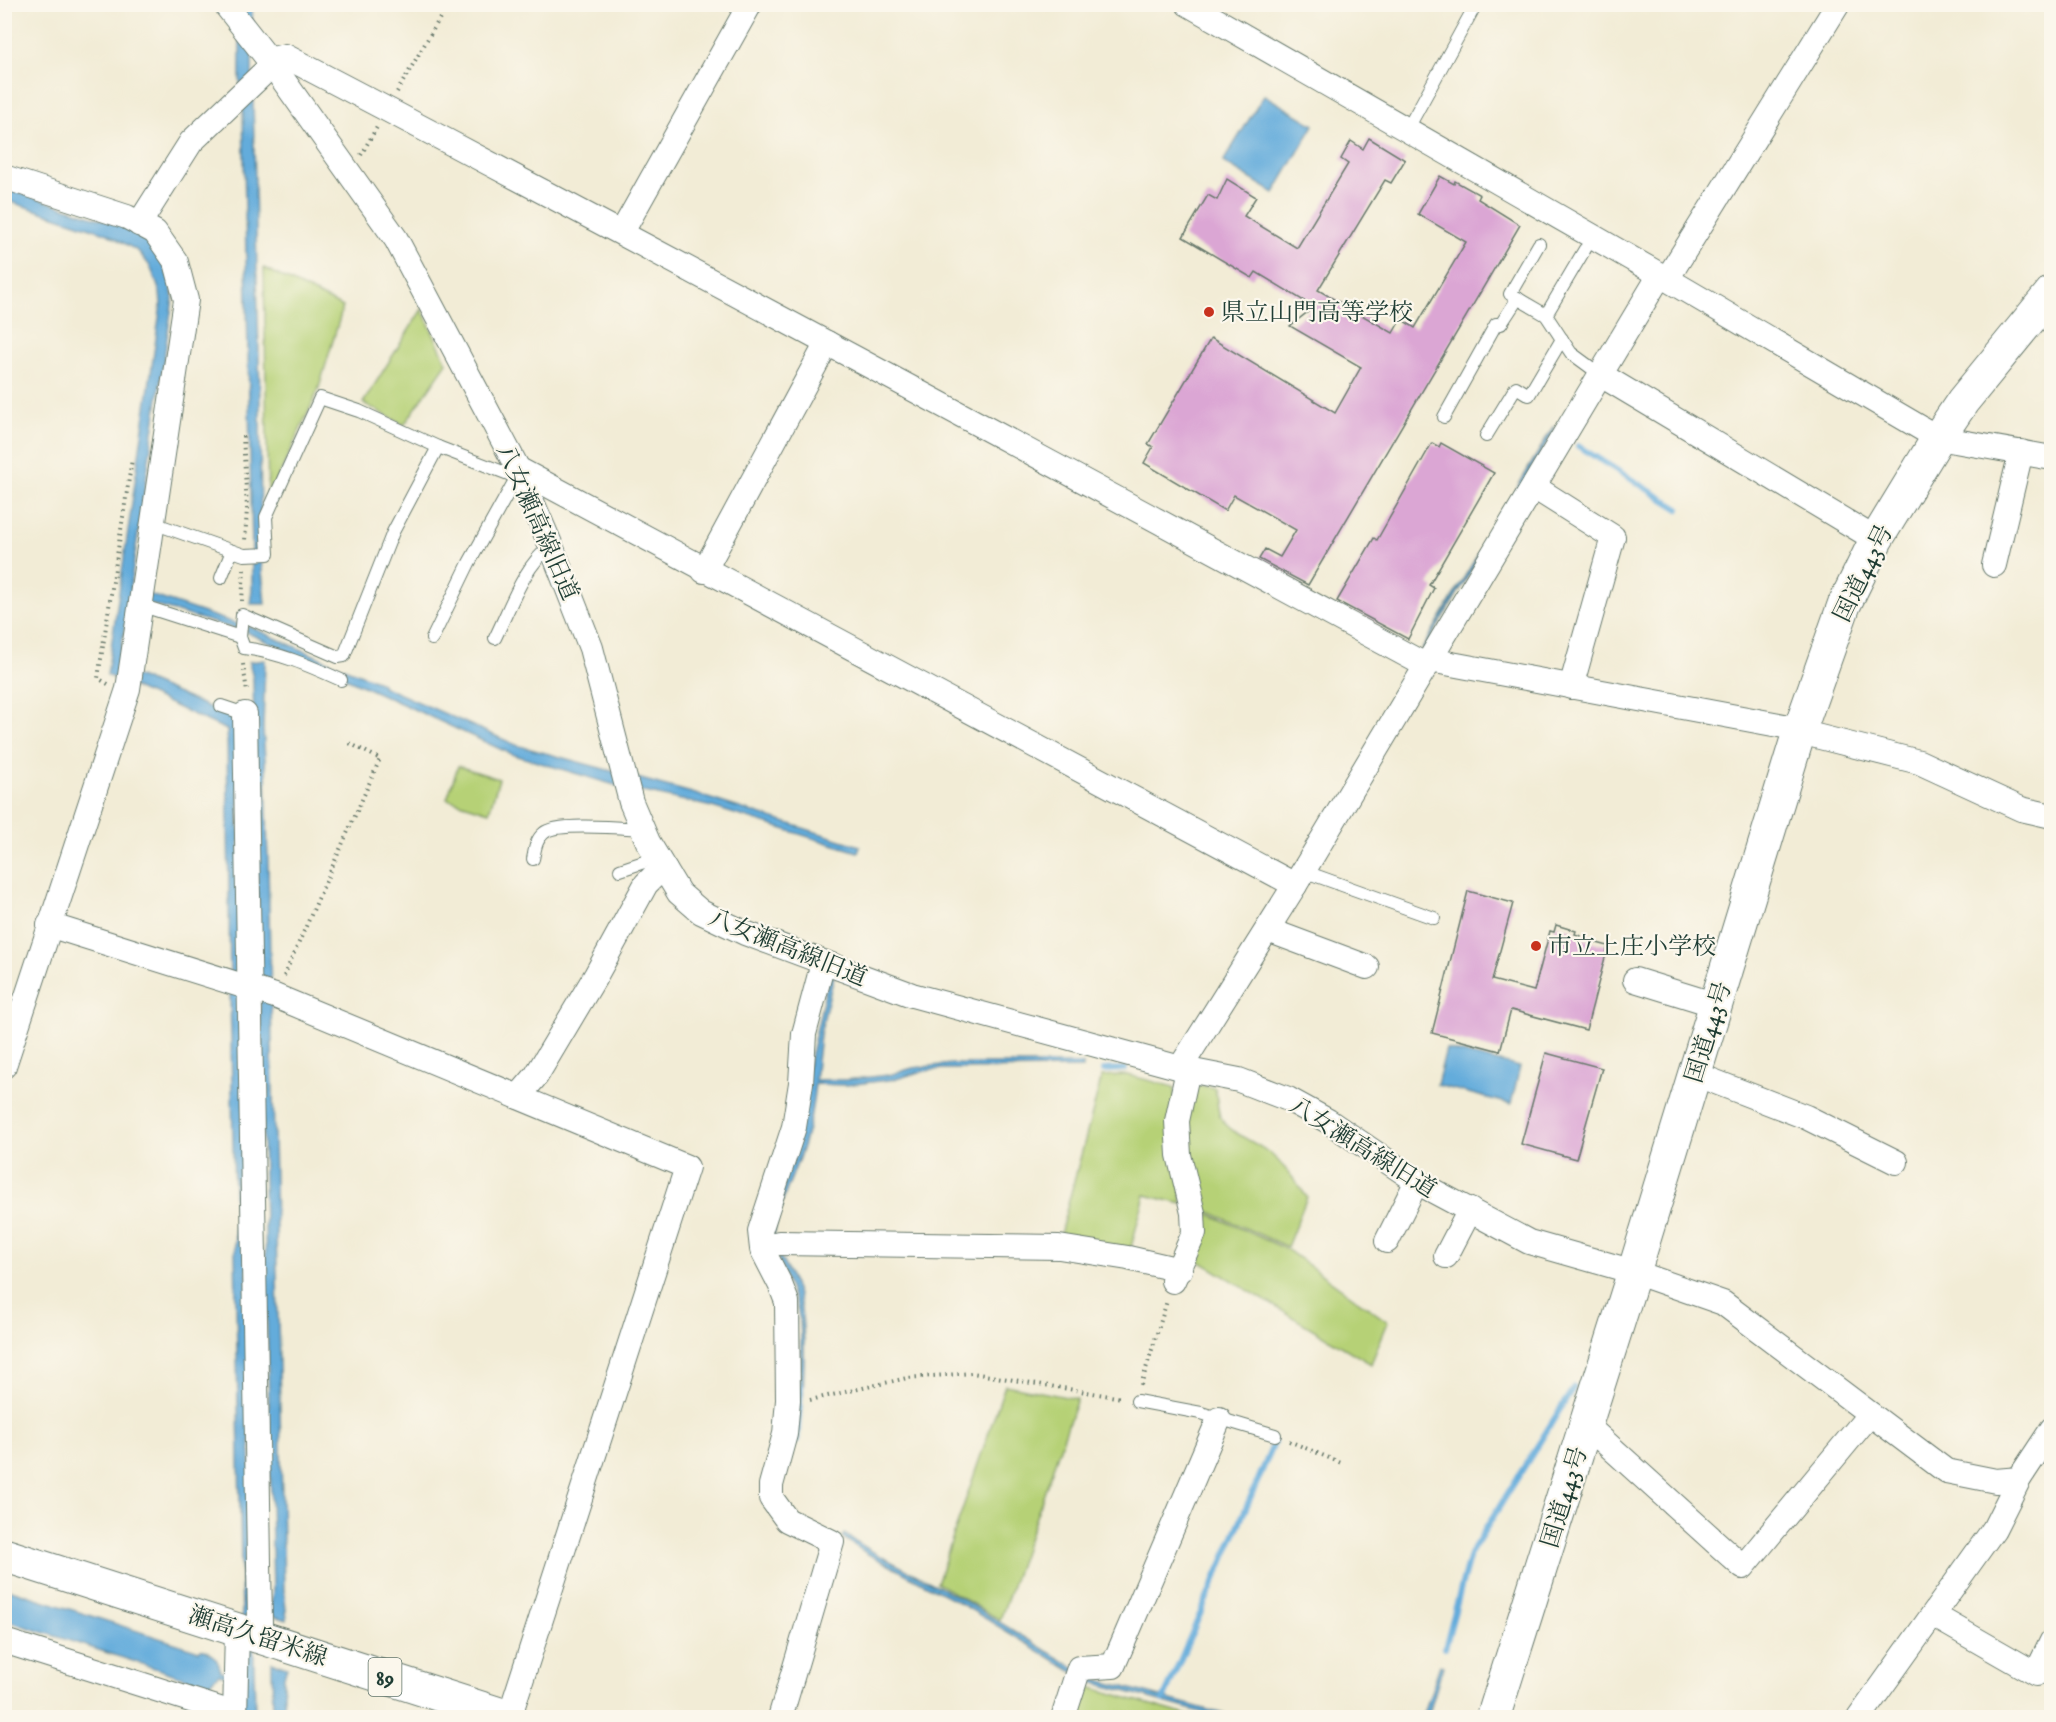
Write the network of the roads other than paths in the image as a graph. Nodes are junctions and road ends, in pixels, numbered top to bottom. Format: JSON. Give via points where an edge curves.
{"nodes":[{"id":1,"x":225,"y":4,"type":"edge"},
{"id":2,"x":750,"y":4,"type":"edge"},
{"id":3,"x":1188,"y":4,"type":"edge"},
{"id":4,"x":1476,"y":4,"type":"edge"},
{"id":5,"x":1838,"y":4,"type":"edge"},
{"id":6,"x":270,"y":62,"type":"junction"},
{"id":7,"x":1407,"y":130,"type":"junction"},
{"id":8,"x":4,"y":177,"type":"edge"},
{"id":9,"x":139,"y":224,"type":"junction"},
{"id":10,"x":621,"y":232,"type":"junction"},
{"id":11,"x":1539,"y":244,"type":"dead end"},
{"id":12,"x":1585,"y":249,"type":"dead end"},
{"id":13,"x":1663,"y":277,"type":"junction"},
{"id":14,"x":2052,"y":292,"type":"edge"},
{"id":15,"x":1518,"y":298,"type":"junction"},
{"id":16,"x":1546,"y":315,"type":"junction"},
{"id":17,"x":1562,"y":339,"type":"junction"},
{"id":18,"x":827,"y":343,"type":"junction"},
{"id":19,"x":1601,"y":375,"type":"junction"},
{"id":20,"x":1444,"y":417,"type":"dead end"},
{"id":21,"x":1486,"y":436,"type":"dead end"},
{"id":22,"x":1938,"y":438,"type":"junction"},
{"id":23,"x":438,"y":447,"type":"junction"},
{"id":24,"x":2021,"y":452,"type":"junction"},
{"id":25,"x":2052,"y":458,"type":"edge"},
{"id":26,"x":518,"y":473,"type":"junction"},
{"id":27,"x":1534,"y":487,"type":"junction"},
{"id":28,"x":153,"y":523,"type":"junction"},
{"id":29,"x":1865,"y":533,"type":"dead end"},
{"id":30,"x":551,"y":546,"type":"junction"},
{"id":31,"x":238,"y":553,"type":"junction"},
{"id":32,"x":1994,"y":565,"type":"dead end"},
{"id":33,"x":704,"y":570,"type":"junction"},
{"id":34,"x":221,"y":578,"type":"dead end"},
{"id":35,"x":141,"y":605,"type":"junction"},
{"id":36,"x":495,"y":638,"type":"dead end"},
{"id":37,"x":432,"y":639,"type":"dead end"},
{"id":38,"x":242,"y":643,"type":"junction"},
{"id":39,"x":1429,"y":663,"type":"junction"},
{"id":40,"x":341,"y":680,"type":"dead end"},
{"id":41,"x":1571,"y":687,"type":"junction"},
{"id":42,"x":221,"y":706,"type":"dead end"},
{"id":43,"x":245,"y":714,"type":"joint"},
{"id":44,"x":1808,"y":733,"type":"junction"},
{"id":45,"x":2052,"y":816,"type":"edge"},
{"id":46,"x":643,"y":829,"type":"junction"},
{"id":47,"x":533,"y":859,"type":"dead end"},
{"id":48,"x":660,"y":863,"type":"junction"},
{"id":49,"x":620,"y":870,"type":"dead end"},
{"id":50,"x":1299,"y":878,"type":"junction"},
{"id":51,"x":1434,"y":918,"type":"dead end"},
{"id":52,"x":49,"y":925,"type":"junction"},
{"id":53,"x":1268,"y":930,"type":"junction"},
{"id":54,"x":823,"y":963,"type":"junction"},
{"id":55,"x":1367,"y":967,"type":"dead end"},
{"id":56,"x":1635,"y":980,"type":"dead end"},
{"id":57,"x":250,"y":988,"type":"junction"},
{"id":58,"x":1716,"y":1005,"type":"junction"},
{"id":59,"x":4,"y":1066,"type":"edge"},
{"id":60,"x":1184,"y":1069,"type":"junction"},
{"id":61,"x":1695,"y":1074,"type":"junction"},
{"id":62,"x":518,"y":1097,"type":"junction"},
{"id":63,"x":1896,"y":1162,"type":"dead end"},
{"id":64,"x":1417,"y":1181,"type":"junction"},
{"id":65,"x":1470,"y":1210,"type":"junction"},
{"id":66,"x":1388,"y":1241,"type":"dead end"},
{"id":67,"x":779,"y":1243,"type":"dead end"},
{"id":68,"x":1446,"y":1256,"type":"dead end"},
{"id":69,"x":1634,"y":1272,"type":"junction"},
{"id":70,"x":1137,"y":1401,"type":"road end"},
{"id":71,"x":1870,"y":1414,"type":"junction"},
{"id":72,"x":1219,"y":1419,"type":"junction"},
{"id":73,"x":1586,"y":1425,"type":"junction"},
{"id":74,"x":2052,"y":1429,"type":"edge"},
{"id":75,"x":1275,"y":1435,"type":"road end"},
{"id":76,"x":2044,"y":1455,"type":"edge"},
{"id":77,"x":2019,"y":1479,"type":"junction"},
{"id":78,"x":4,"y":1555,"type":"edge"},
{"id":79,"x":1932,"y":1615,"type":"junction"},
{"id":80,"x":252,"y":1629,"type":"junction"},
{"id":81,"x":4,"y":1641,"type":"edge"},
{"id":82,"x":2052,"y":1641,"type":"edge"},
{"id":83,"x":235,"y":1716,"type":"edge"},
{"id":84,"x":510,"y":1717,"type":"edge"},
{"id":85,"x":780,"y":1718,"type":"edge"},
{"id":86,"x":1063,"y":1718,"type":"edge"},
{"id":87,"x":1493,"y":1718,"type":"edge"},
{"id":88,"x":1858,"y":1718,"type":"edge"}],
"edges":[{"from":1,"to":6,"type":"street","name":"八女瀬高線旧道"},
{"from":2,"to":10,"type":"street"},
{"from":3,"to":7,"type":"street"},
{"from":4,"to":7,"type":"lane"},
{"from":5,"to":13,"type":"street"},
{"from":6,"to":9,"type":"street","via":[[191,142]]},
{"from":6,"to":10,"type":"street","via":[[285,56]]},
{"from":6,"to":26,"type":"street","name":"八女瀬高線旧道","via":[[396,239]]},
{"from":7,"to":13,"type":"street"},
{"from":8,"to":9,"type":"street"},
{"from":9,"to":28,"type":"street","via":[[155,232],[176,262],[186,300]]},
{"from":10,"to":18,"type":"street"},
{"from":11,"to":15,"type":"lane","via":[[1510,294]]},
{"from":12,"to":16,"type":"lane"},
{"from":13,"to":19,"type":"street"},
{"from":13,"to":22,"type":"street"},
{"from":14,"to":22,"type":"main road","name":"国道443号","via":[[1963,401]]},
{"from":15,"to":16,"type":"lane"},
{"from":15,"to":20,"type":"lane","via":[[1501,324],[1496,324]]},
{"from":16,"to":17,"type":"lane"},
{"from":17,"to":19,"type":"lane","via":[[1570,353]]},
{"from":17,"to":21,"type":"lane","via":[[1529,394],[1516,387]]},
{"from":18,"to":33,"type":"street"},
{"from":18,"to":39,"type":"street"},
{"from":19,"to":27,"type":"street"},
{"from":19,"to":29,"type":"street"},
{"from":22,"to":24,"type":"street"},
{"from":22,"to":44,"type":"main road","name":"国道443号","via":[[1876,540],[1844,605]]},
{"from":23,"to":26,"type":"lane"},
{"from":23,"to":31,"type":"lane","via":[[320,398],[266,517],[268,554]]},
{"from":23,"to":38,"type":"lane","via":[[393,532],[344,656],[338,657],[242,615]]},
{"from":24,"to":25,"type":"street"},
{"from":24,"to":32,"type":"street"},
{"from":26,"to":30,"type":"street","name":"八女瀬高線旧道"},
{"from":26,"to":33,"type":"street"},
{"from":26,"to":37,"type":"lane"},
{"from":27,"to":39,"type":"street"},
{"from":27,"to":41,"type":"street","via":[[1613,537]]},
{"from":28,"to":31,"type":"lane"},
{"from":28,"to":35,"type":"street"},
{"from":30,"to":36,"type":"lane","via":[[532,566]]},
{"from":30,"to":46,"type":"street","name":"八女瀬高線旧道","via":[[591,648],[631,802]]},
{"from":31,"to":34,"type":"lane"},
{"from":33,"to":50,"type":"street"},
{"from":35,"to":38,"type":"lane"},
{"from":35,"to":52,"type":"street","via":[[127,692]]},
{"from":38,"to":40,"type":"lane","via":[[296,659]]},
{"from":39,"to":41,"type":"street"},
{"from":39,"to":50,"type":"street"},
{"from":41,"to":44,"type":"street"},
{"from":42,"to":43,"type":"lane"},
{"from":43,"to":57,"type":"street"},
{"from":44,"to":45,"type":"street","via":[[1919,762],[2021,809]]},
{"from":44,"to":58,"type":"main road","name":"国道443号"},
{"from":46,"to":47,"type":"lane","via":[[567,826],[546,830],[538,839]]},
{"from":46,"to":48,"type":"street","name":"八女瀬高線旧道"},
{"from":48,"to":49,"type":"lane","via":[[644,862]]},
{"from":48,"to":54,"type":"street","name":"八女瀬高線旧道","via":[[679,893],[701,912]]},
{"from":48,"to":62,"type":"street","via":[[536,1076]]},
{"from":50,"to":51,"type":"lane"},
{"from":50,"to":53,"type":"street"},
{"from":52,"to":57,"type":"street"},
{"from":52,"to":59,"type":"street"},
{"from":53,"to":55,"type":"street"},
{"from":53,"to":60,"type":"street"},
{"from":54,"to":60,"type":"street","name":"八女瀬高線旧道","via":[[912,995]]},
{"from":54,"to":85,"type":"street","via":[[804,1034],[794,1127],[760,1231],[762,1249],[787,1302],[786,1434],[771,1498],[787,1520],[832,1542]]},
{"from":56,"to":58,"type":"street"},
{"from":57,"to":62,"type":"street"},
{"from":57,"to":80,"type":"street"},
{"from":58,"to":61,"type":"main road","name":"国道443号"},
{"from":60,"to":64,"type":"street","name":"八女瀬高線旧道","via":[[1239,1080],[1288,1099]]},
{"from":60,"to":67,"type":"street","via":[[1177,1121],[1179,1155],[1194,1233],[1177,1276],[1128,1258],[1059,1246]]},
{"from":61,"to":63,"type":"street","via":[[1806,1117]]},
{"from":61,"to":69,"type":"main road","name":"国道443号"},
{"from":62,"to":84,"type":"street","via":[[687,1167]]},
{"from":64,"to":65,"type":"street","name":"八女瀬高線旧道"},
{"from":64,"to":66,"type":"street"},
{"from":65,"to":68,"type":"street"},
{"from":65,"to":69,"type":"street","name":"八女瀬高線旧道","via":[[1529,1242]]},
{"from":69,"to":71,"type":"street","name":"八女瀬高線旧道","via":[[1724,1303]]},
{"from":69,"to":73,"type":"main road","name":"国道443号"},
{"from":70,"to":72,"type":"lane"},
{"from":71,"to":73,"type":"street","via":[[1743,1567]]},
{"from":71,"to":77,"type":"street","name":"八女瀬高線旧道","via":[[1946,1471],[1996,1481]]},
{"from":72,"to":75,"type":"lane"},
{"from":72,"to":86,"type":"street","via":[[1113,1666],[1079,1668]]},
{"from":73,"to":87,"type":"main road","name":"国道443号"},
{"from":74,"to":76,"type":"street"},
{"from":76,"to":77,"type":"street"},
{"from":77,"to":79,"type":"street","via":[[1994,1529]]},
{"from":78,"to":80,"type":"main road","name":"瀬高久留米線","number":"89"},
{"from":79,"to":82,"type":"street","via":[[2036,1674]]},
{"from":79,"to":88,"type":"street"},
{"from":80,"to":83,"type":"street"},
{"from":80,"to":84,"type":"main road","name":"瀬高久留米線","number":"89"},
{"from":81,"to":83,"type":"street"}]}
